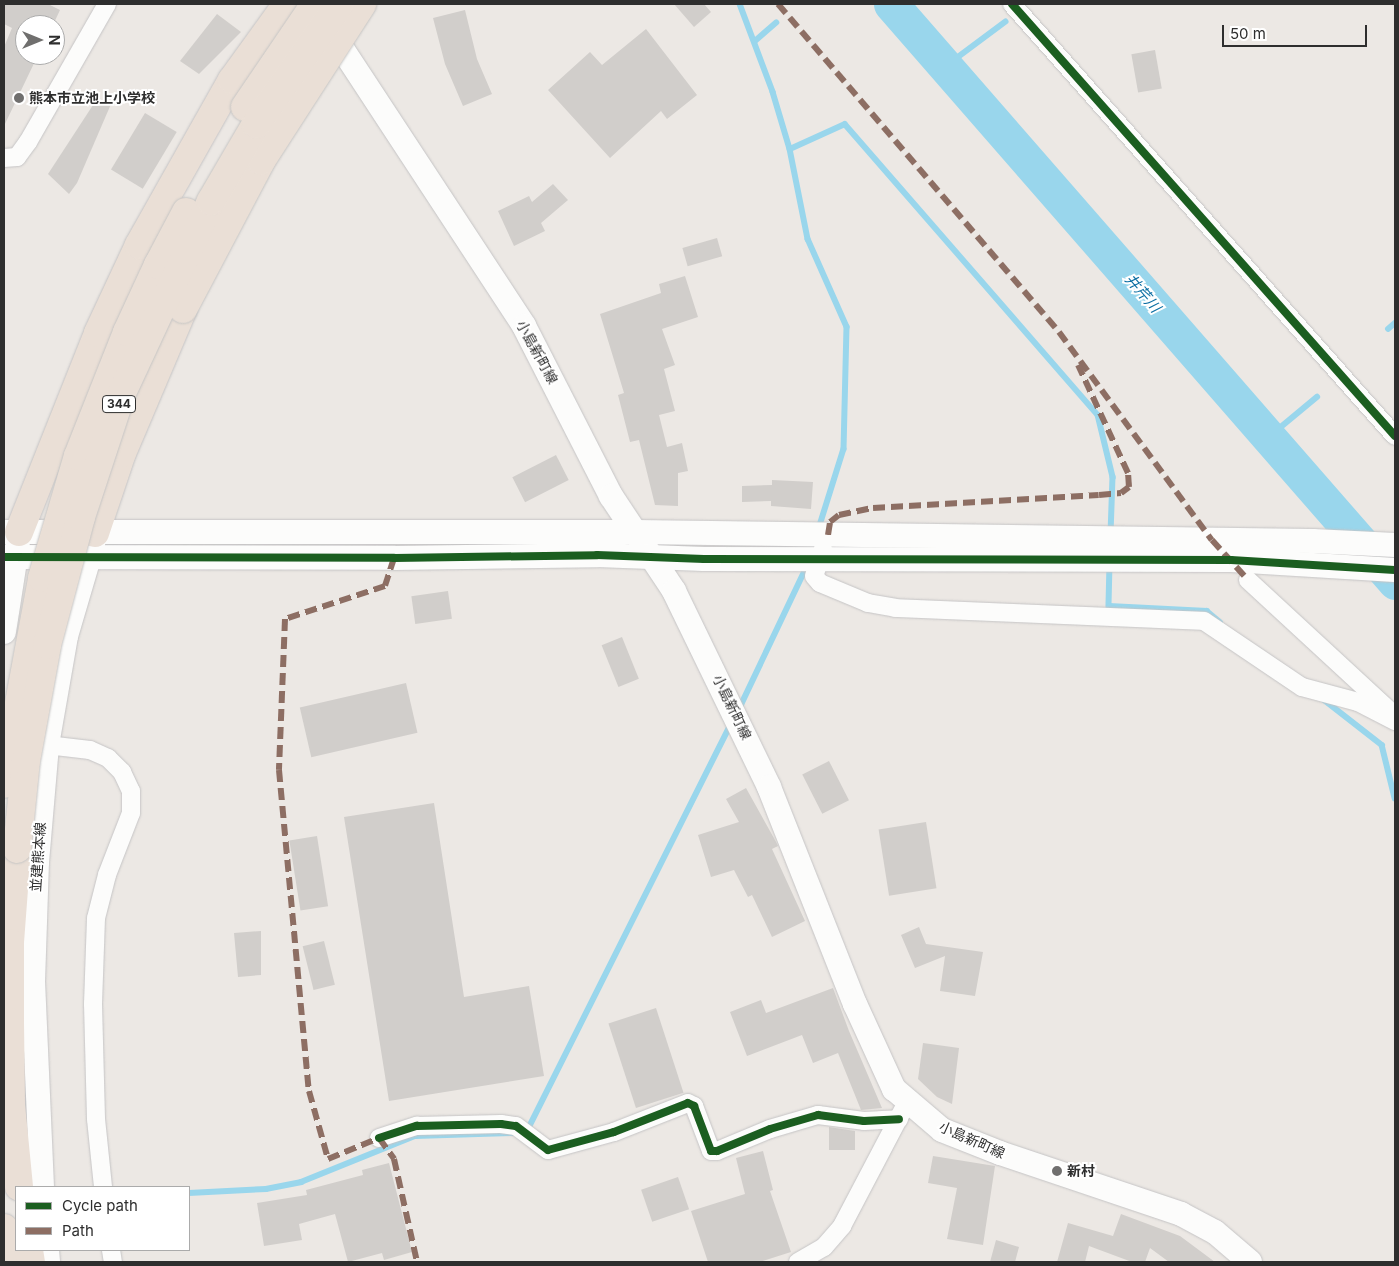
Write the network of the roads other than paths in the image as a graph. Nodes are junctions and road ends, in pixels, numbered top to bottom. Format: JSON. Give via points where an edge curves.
{"nodes":[{"id":1,"x":107,"y":4,"type":"edge"},
{"id":2,"x":287,"y":4,"type":"edge"},
{"id":3,"x":317,"y":4,"type":"edge"},
{"id":4,"x":340,"y":4,"type":"edge"},
{"id":5,"x":362,"y":4,"type":"edge"},
{"id":6,"x":1012,"y":4,"type":"edge"},
{"id":7,"x":4,"y":158,"type":"edge"},
{"id":8,"x":1395,"y":436,"type":"edge"},
{"id":9,"x":636,"y":532,"type":"junction"},
{"id":10,"x":828,"y":535,"type":"junction"},
{"id":11,"x":11,"y":545,"type":"edge"},
{"id":12,"x":1395,"y":545,"type":"edge"},
{"id":13,"x":92,"y":546,"type":"junction"},
{"id":14,"x":653,"y":559,"type":"junction"},
{"id":15,"x":819,"y":560,"type":"junction"},
{"id":16,"x":1395,"y":570,"type":"edge"},
{"id":17,"x":1248,"y":580,"type":"dead end"},
{"id":18,"x":4,"y":632,"type":"edge"},
{"id":19,"x":1395,"y":716,"type":"edge"},
{"id":20,"x":1395,"y":721,"type":"edge"},
{"id":21,"x":47,"y":745,"type":"junction"},
{"id":22,"x":4,"y":784,"type":"edge"},
{"id":23,"x":903,"y":1111,"type":"junction"},
{"id":24,"x":379,"y":1138,"type":"dead end"},
{"id":25,"x":19,"y":1186,"type":"edge"},
{"id":26,"x":42,"y":1186,"type":"edge"},
{"id":27,"x":103,"y":1186,"type":"edge"},
{"id":28,"x":4,"y":1228,"type":"edge"},
{"id":29,"x":7,"y":1262,"type":"edge"},
{"id":30,"x":798,"y":1262,"type":"edge"},
{"id":31,"x":1250,"y":1262,"type":"edge"}],
"edges":[{"from":1,"to":7,"type":"street","via":[[28,142],[17,157]]},
{"from":2,"to":11,"type":"highway","via":[[232,80],[138,245],[98,333]]},
{"from":3,"to":9,"type":"street","name":"小島新町線","via":[[342,50],[524,326],[611,496]]},
{"from":3,"to":22,"type":"highway","number":"344","bridge":true,"via":[[240,115],[197,191],[158,265],[104,389],[78,456],[42,578]]},
{"from":4,"to":25,"type":"highway","number":"344","bridge":true,"via":[[256,124],[211,201],[122,395],[81,517],[50,636],[26,761],[17,849],[10,943],[10,1022],[11,1105]]},
{"from":5,"to":13,"type":"highway","bridge":true,"via":[[261,161],[183,309],[129,434]]},
{"from":6,"to":8,"type":"street"},
{"from":9,"to":10,"type":"street"},
{"from":9,"to":13,"type":"street"},
{"from":9,"to":14,"type":"street","name":"小島新町線"},
{"from":10,"to":12,"type":"street"},
{"from":10,"to":15,"type":"street"},
{"from":11,"to":13,"type":"street"},
{"from":11,"to":18,"type":"street"},
{"from":13,"to":14,"type":"street","via":[[597,555]]},
{"from":13,"to":21,"type":"street","name":"並建熊本線","via":[[66,636]]},
{"from":14,"to":15,"type":"street"},
{"from":14,"to":23,"type":"street","name":"小島新町線","via":[[674,591],[745,732]]},
{"from":15,"to":16,"type":"street","via":[[1231,560]]},
{"from":15,"to":20,"type":"street","via":[[814,576],[820,583],[868,603],[895,608],[1204,622],[1302,687],[1358,702]]},
{"from":17,"to":19,"type":"street"},
{"from":21,"to":26,"type":"street","name":"並建熊本線","via":[[36,862],[33,982]]},
{"from":21,"to":27,"type":"street","via":[[90,750],[108,758],[122,772],[131,791],[131,813],[107,875],[96,918],[93,1004],[96,1119]]},
{"from":23,"to":24,"type":"street","via":[[864,1121],[818,1115],[770,1129],[717,1151],[711,1151],[694,1106],[688,1103],[614,1132],[548,1150],[516,1126],[501,1124],[417,1126]]},
{"from":23,"to":30,"type":"street","via":[[842,1226],[824,1247]]},
{"from":23,"to":31,"type":"street","name":"小島新町線","via":[[1000,1153],[1181,1214],[1215,1232]]},
{"from":28,"to":29,"type":"highway"}]}
